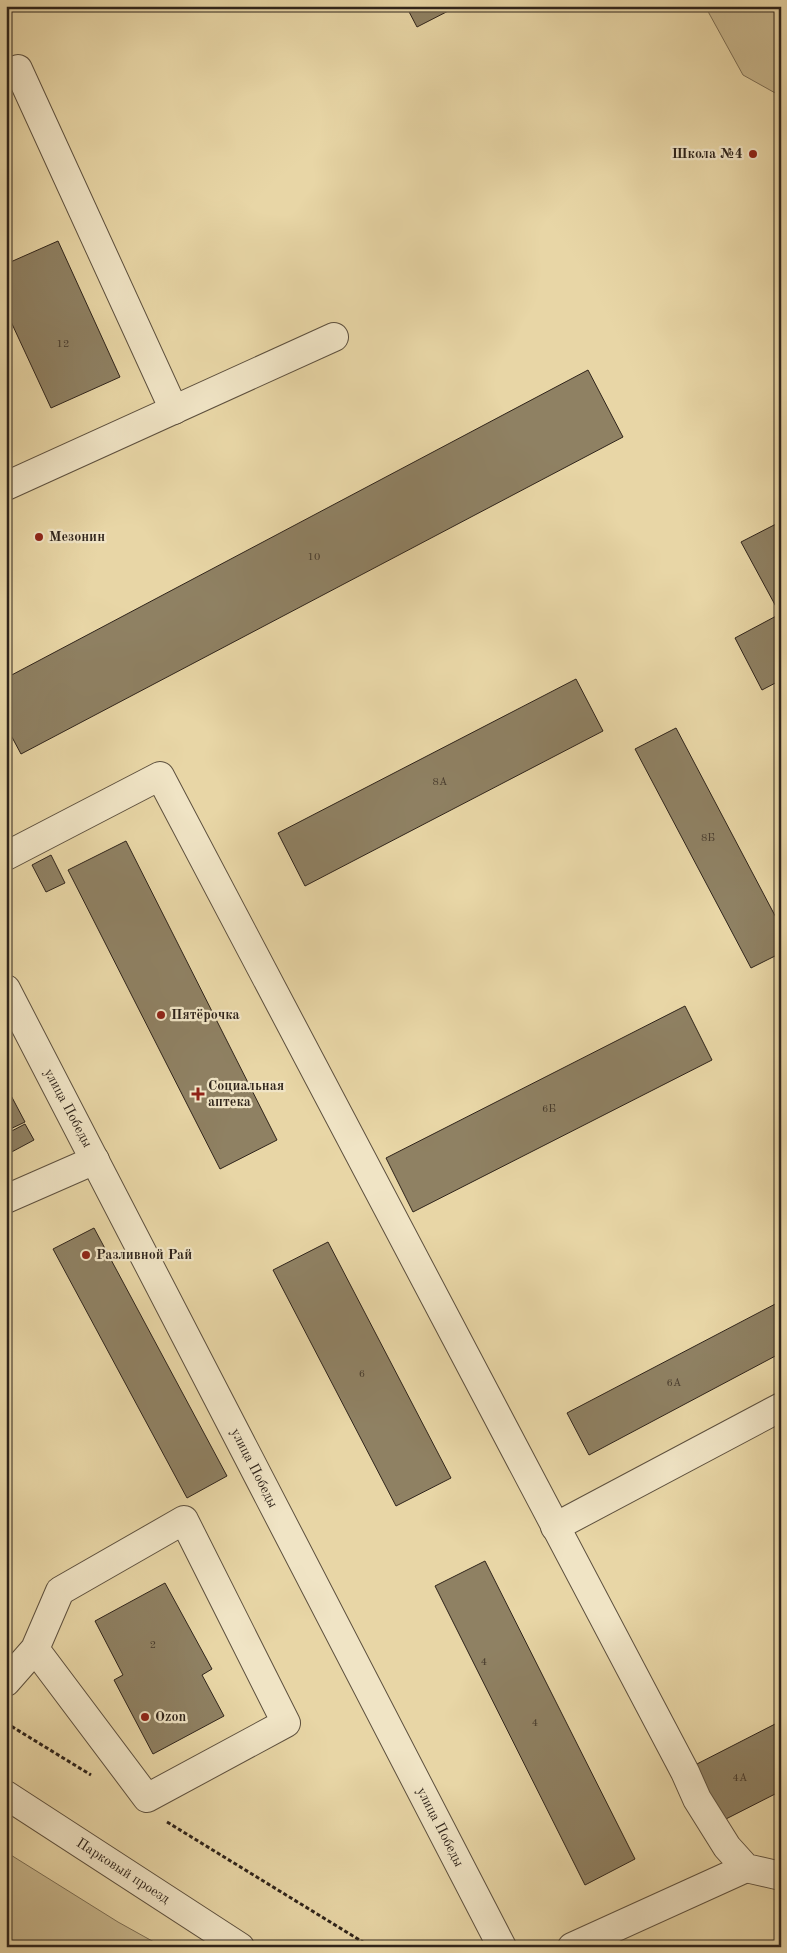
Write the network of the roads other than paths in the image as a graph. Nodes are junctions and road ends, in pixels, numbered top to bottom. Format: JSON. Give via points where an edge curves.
{"nodes":[{"id":1,"x":6,"y":75,"type":"edge"},
{"id":2,"x":334,"y":337,"type":"dead end"},
{"id":3,"x":174,"y":410,"type":"junction"},
{"id":4,"x":6,"y":486,"type":"edge"},
{"id":5,"x":6,"y":856,"type":"edge"},
{"id":6,"x":6,"y":989,"type":"edge"},
{"id":7,"x":95,"y":1160,"type":"junction"},
{"id":8,"x":6,"y":1199,"type":"edge"},
{"id":9,"x":781,"y":1407,"type":"edge"},
{"id":10,"x":556,"y":1527,"type":"junction"},
{"id":11,"x":35,"y":1649,"type":"junction"},
{"id":12,"x":6,"y":1682,"type":"edge"},
{"id":13,"x":6,"y":1795,"type":"edge"},
{"id":14,"x":746,"y":1868,"type":"junction"},
{"id":15,"x":781,"y":1876,"type":"edge"},
{"id":16,"x":240,"y":1947,"type":"edge"},
{"id":17,"x":502,"y":1947,"type":"edge"},
{"id":18,"x":572,"y":1947,"type":"edge"}],
"edges":[{"from":1,"to":3,"type":"street","via":[[18,69]]},
{"from":2,"to":3,"type":"street"},
{"from":3,"to":4,"type":"street"},
{"from":5,"to":10,"type":"street","via":[[160,776]]},
{"from":6,"to":7,"type":"street","name":"улица Победы"},
{"from":7,"to":8,"type":"street"},
{"from":7,"to":17,"type":"street","name":"улица Победы"},
{"from":9,"to":10,"type":"street"},
{"from":10,"to":14,"type":"street","via":[[697,1799],[728,1847]]},
{"from":11,"to":11,"type":"street","via":[[147,1798],[286,1723],[184,1520],[60,1591]]},
{"from":11,"to":12,"type":"street"},
{"from":13,"to":16,"type":"street","name":"Парковый проезд"},
{"from":14,"to":15,"type":"street"},
{"from":14,"to":18,"type":"street"}]}
